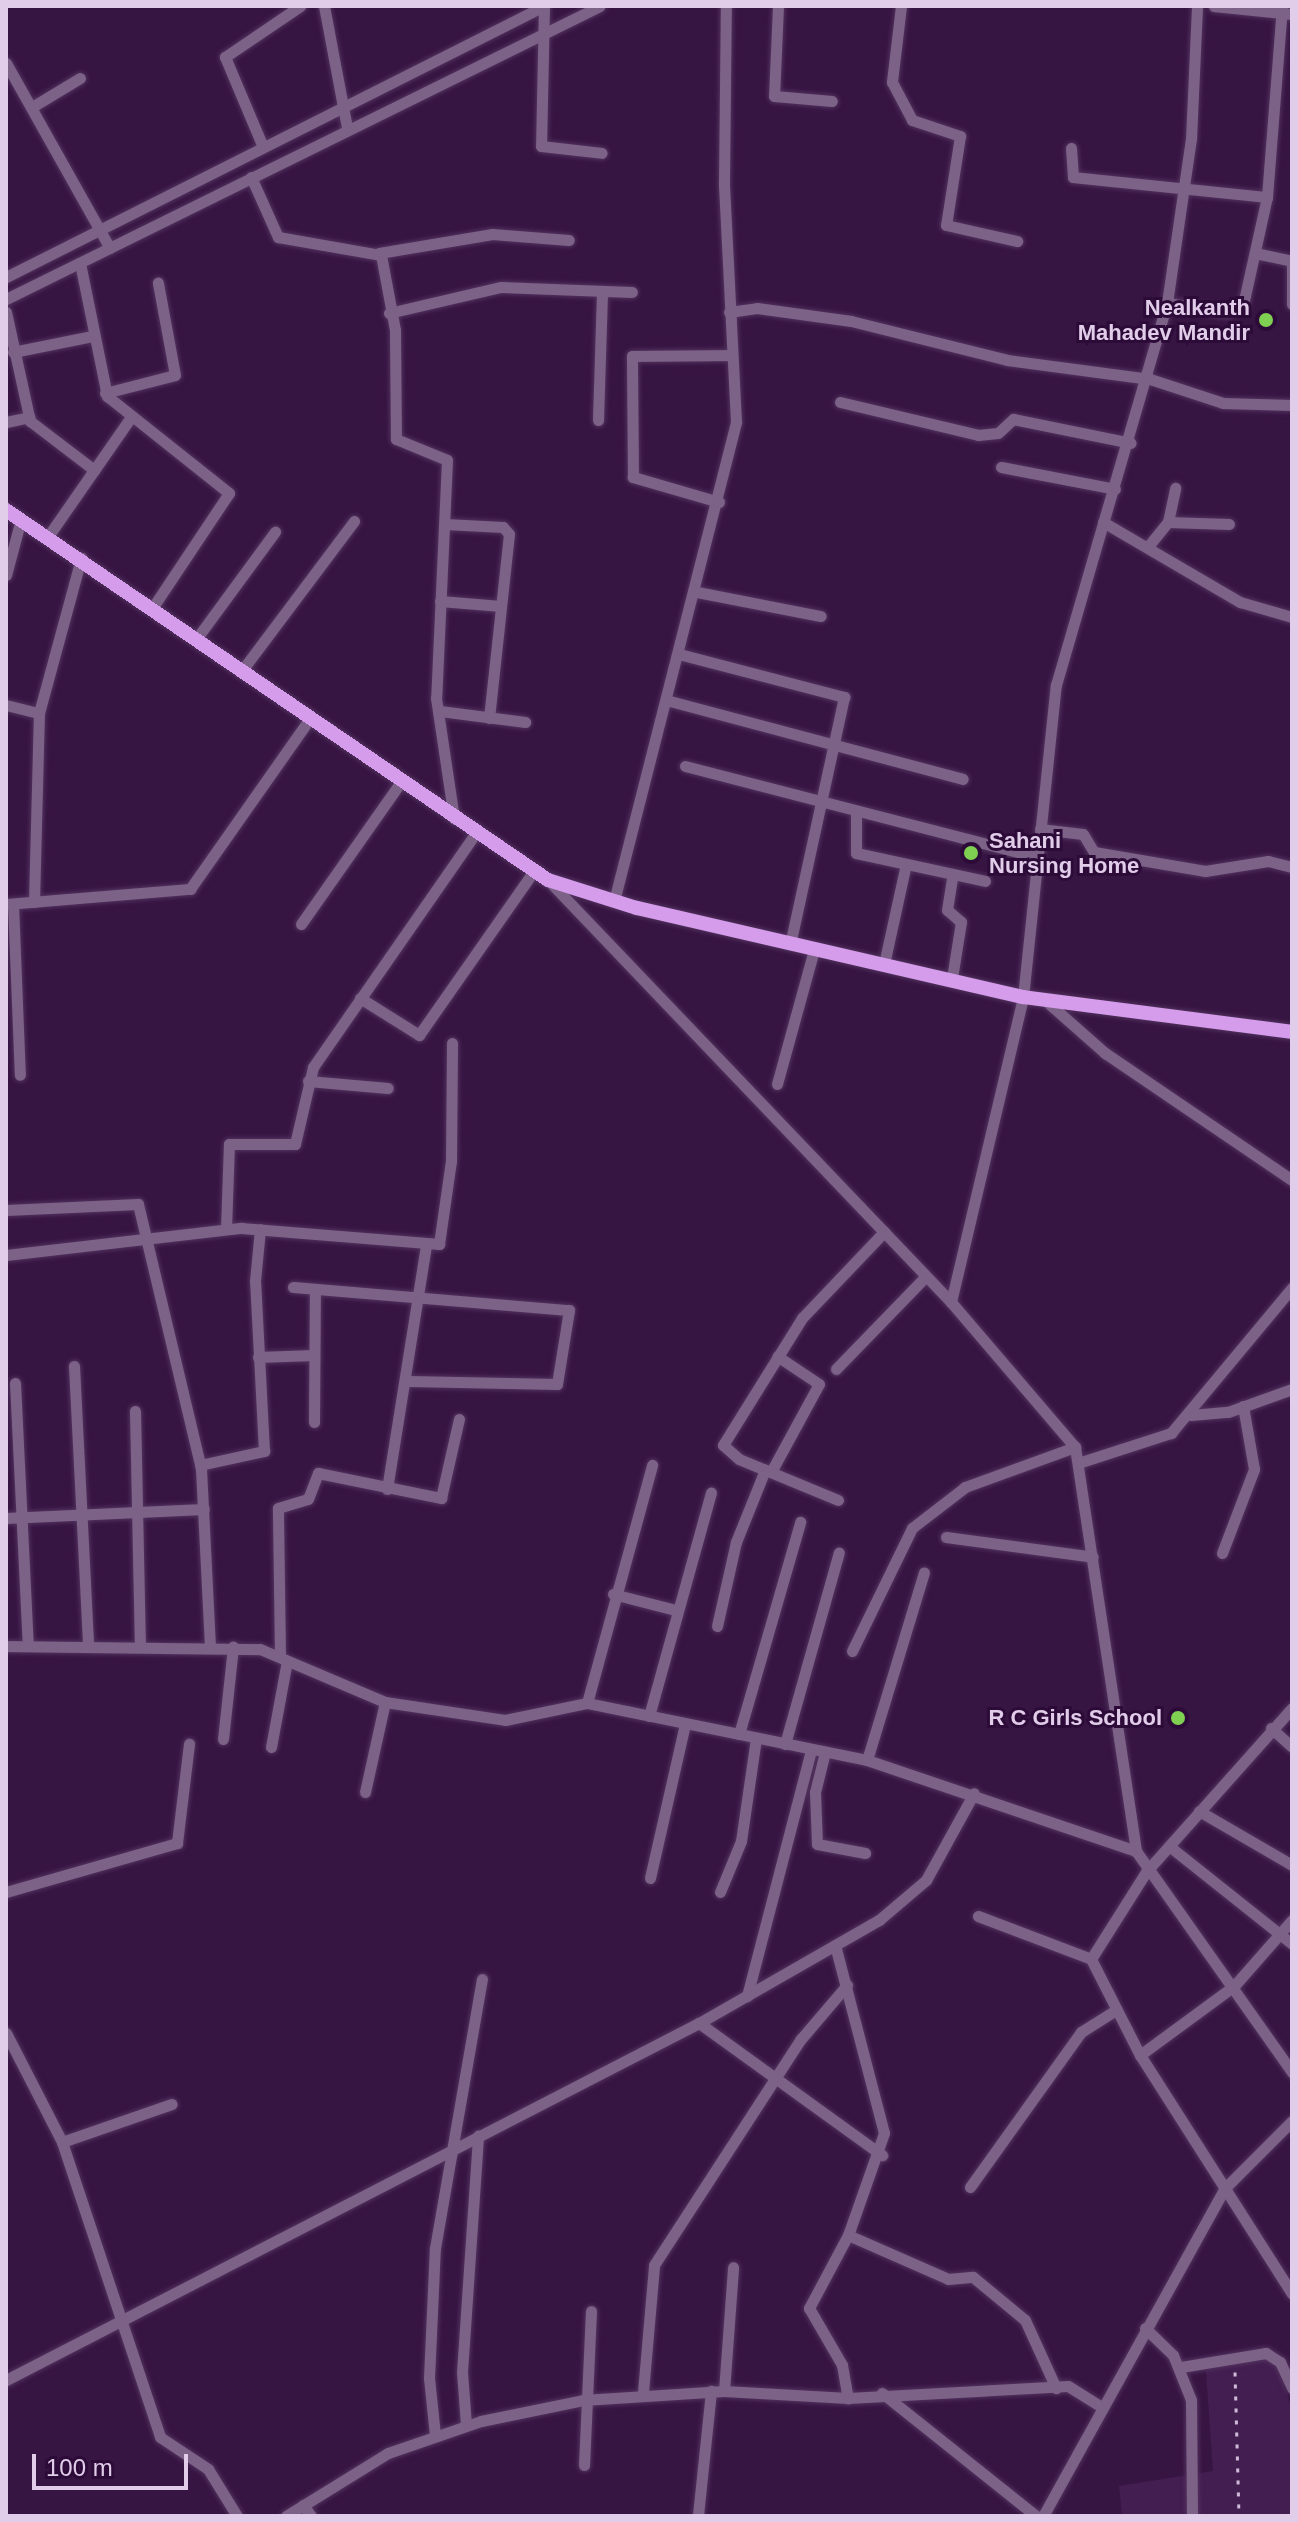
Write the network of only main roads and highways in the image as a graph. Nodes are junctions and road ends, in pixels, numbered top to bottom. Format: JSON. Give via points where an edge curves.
{"nodes":[{"id":1,"x":6,"y":510,"type":"edge"},
{"id":2,"x":1292,"y":1032,"type":"edge"}],
"edges":[{"from":1,"to":2,"type":"main road","via":[[548,880],[614,901],[1023,997]]}]}
